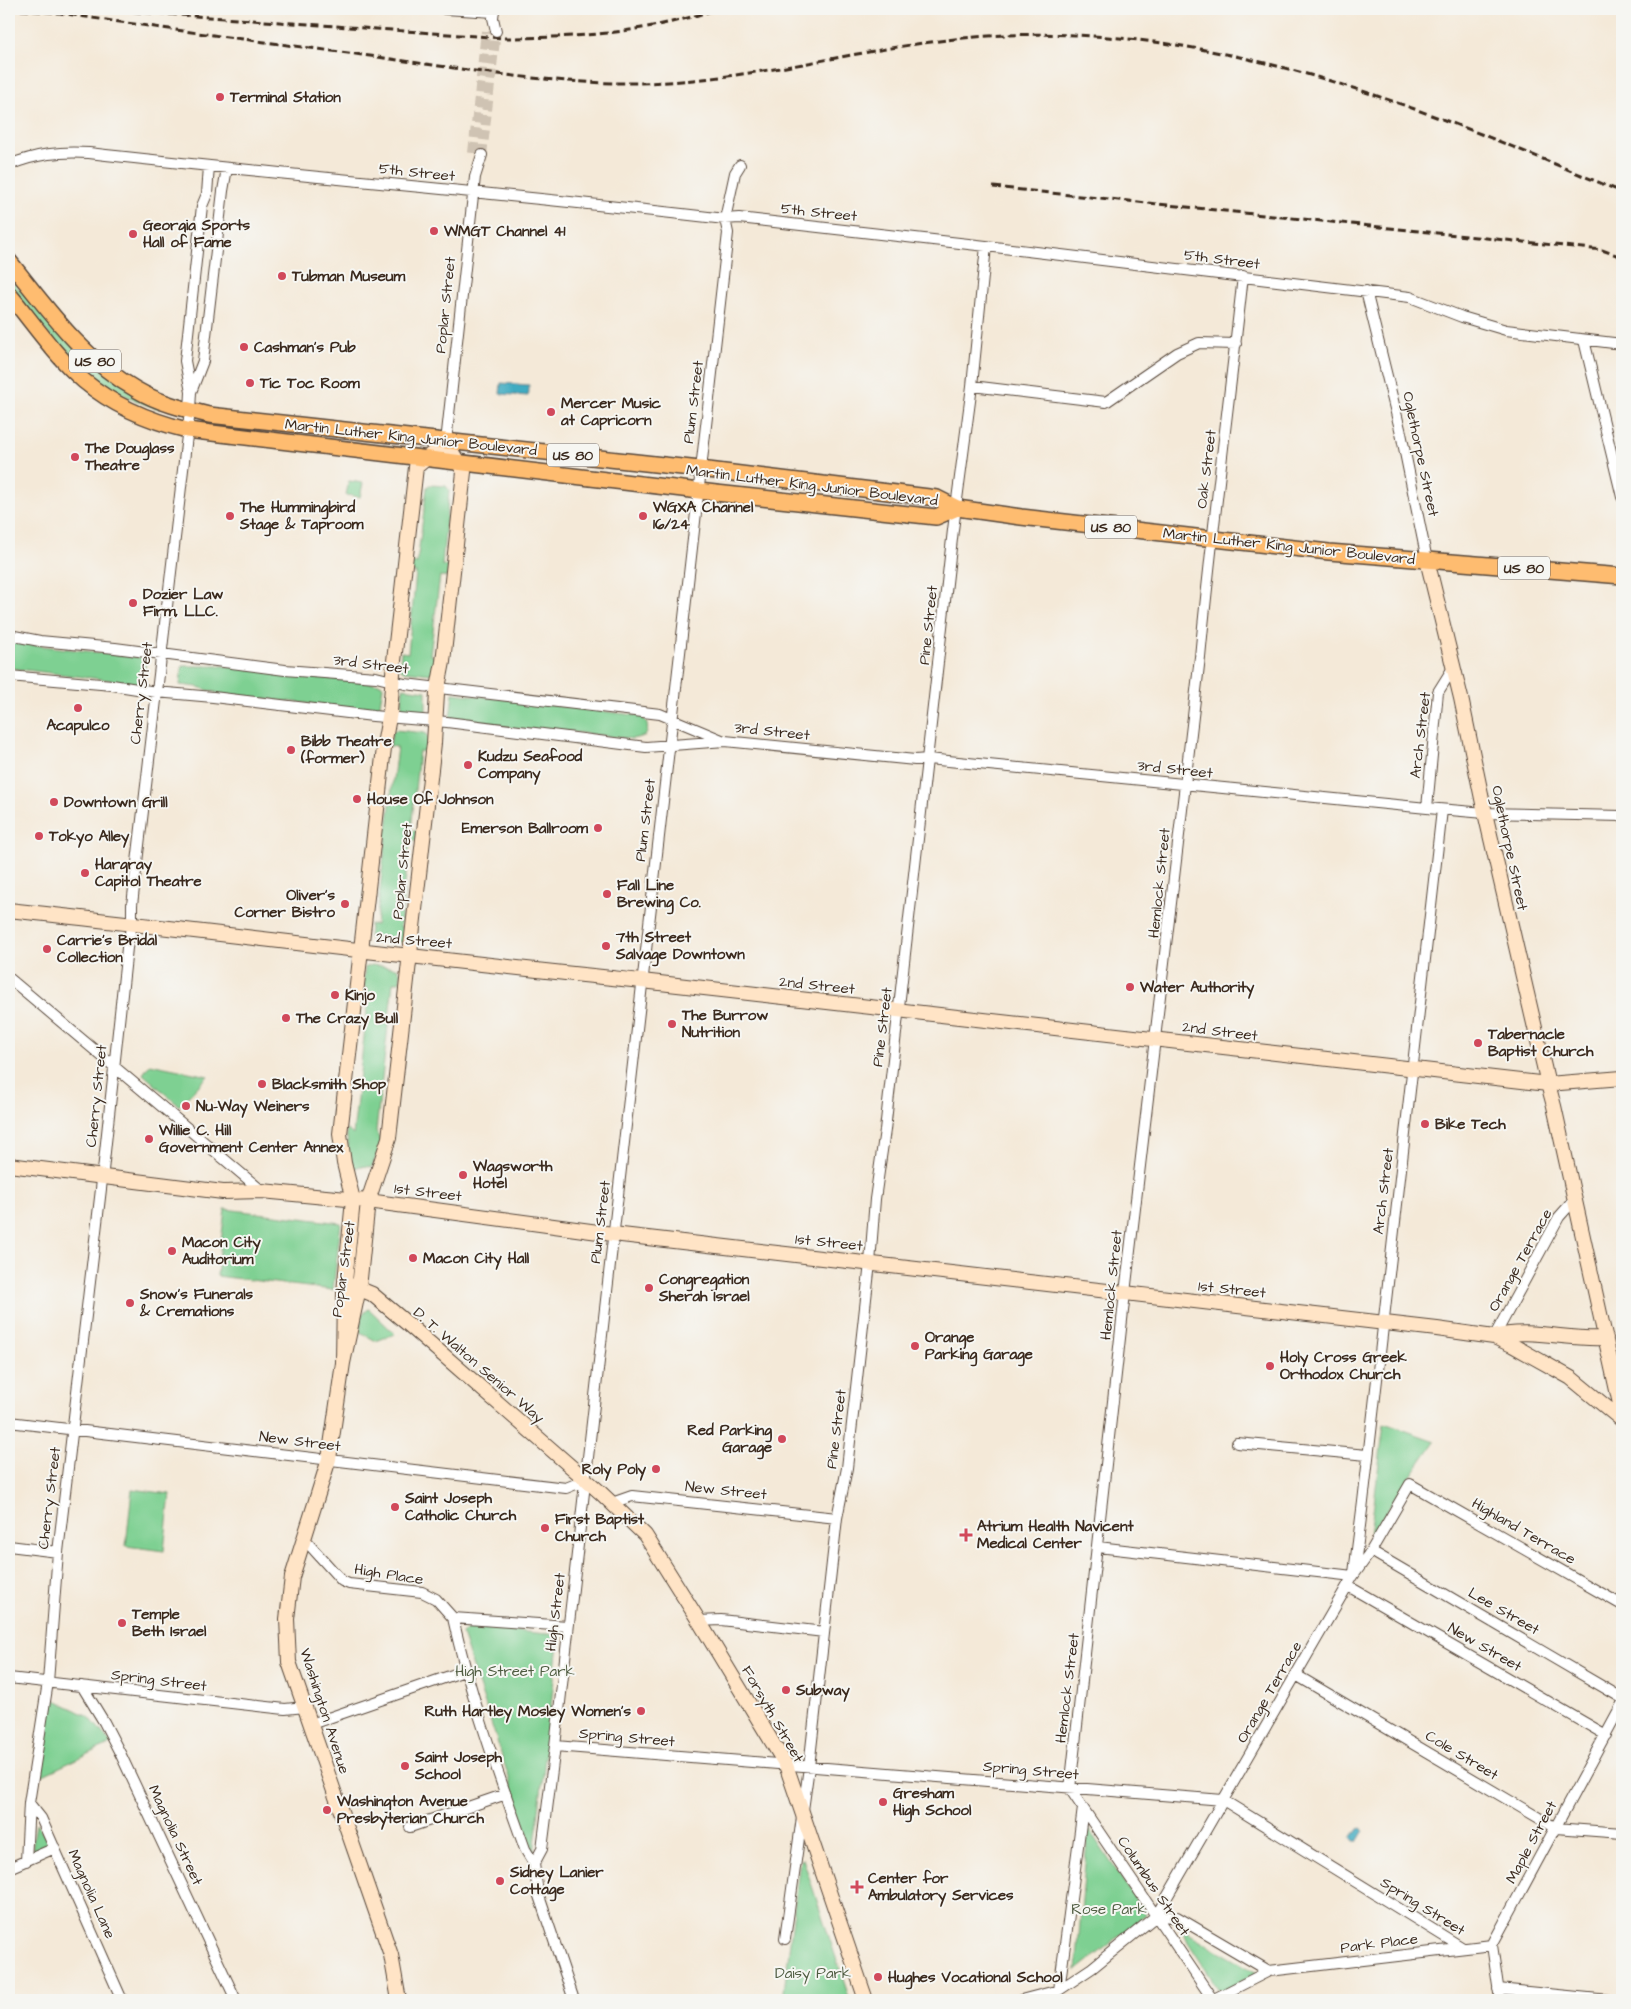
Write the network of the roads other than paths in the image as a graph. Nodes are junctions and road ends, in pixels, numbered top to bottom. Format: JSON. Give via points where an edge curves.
{"nodes":[{"id":1,"x":445,"y":9,"type":"edge"},
{"id":2,"x":494,"y":13,"type":"edge"},
{"id":3,"x":491,"y":31,"type":"tunnel mouth"},
{"id":4,"x":478,"y":154,"type":"tunnel mouth"},
{"id":5,"x":9,"y":165,"type":"edge"},
{"id":6,"x":740,"y":165,"type":"dead end"},
{"id":7,"x":209,"y":166,"type":"junction"},
{"id":8,"x":227,"y":168,"type":"junction"},
{"id":9,"x":474,"y":193,"type":"junction"},
{"id":10,"x":202,"y":206,"type":"junction"},
{"id":11,"x":222,"y":209,"type":"junction"},
{"id":12,"x":725,"y":220,"type":"junction"},
{"id":13,"x":986,"y":246,"type":"junction"},
{"id":14,"x":9,"y":261,"type":"edge"},
{"id":15,"x":1243,"y":276,"type":"junction"},
{"id":16,"x":1366,"y":291,"type":"junction"},
{"id":17,"x":9,"y":294,"type":"edge"},
{"id":18,"x":1584,"y":340,"type":"junction"},
{"id":19,"x":1236,"y":344,"type":"junction"},
{"id":20,"x":1622,"y":344,"type":"edge"},
{"id":21,"x":972,"y":386,"type":"junction"},
{"id":22,"x":191,"y":392,"type":"junction"},
{"id":23,"x":190,"y":410,"type":"junction"},
{"id":24,"x":187,"y":430,"type":"junction"},
{"id":25,"x":413,"y":438,"type":"junction"},
{"id":26,"x":446,"y":442,"type":"junction"},
{"id":27,"x":425,"y":459,"type":"junction"},
{"id":28,"x":458,"y":462,"type":"junction"},
{"id":29,"x":700,"y":469,"type":"junction"},
{"id":30,"x":698,"y":491,"type":"junction"},
{"id":31,"x":1622,"y":498,"type":"edge"},
{"id":32,"x":957,"y":508,"type":"junction"},
{"id":33,"x":1212,"y":538,"type":"junction"},
{"id":34,"x":1427,"y":560,"type":"junction"},
{"id":35,"x":1622,"y":576,"type":"edge"},
{"id":36,"x":9,"y":635,"type":"edge"},
{"id":37,"x":161,"y":654,"type":"junction"},
{"id":38,"x":1453,"y":668,"type":"junction"},
{"id":39,"x":9,"y":676,"type":"edge"},
{"id":40,"x":393,"y":681,"type":"junction"},
{"id":41,"x":438,"y":686,"type":"junction"},
{"id":42,"x":156,"y":692,"type":"junction"},
{"id":43,"x":389,"y":718,"type":"junction"},
{"id":44,"x":672,"y":719,"type":"junction"},
{"id":45,"x":434,"y":722,"type":"junction"},
{"id":46,"x":725,"y":742,"type":"junction"},
{"id":47,"x":669,"y":746,"type":"junction"},
{"id":48,"x":928,"y":759,"type":"junction"},
{"id":49,"x":1185,"y":785,"type":"junction"},
{"id":50,"x":1427,"y":808,"type":"junction"},
{"id":51,"x":1442,"y":810,"type":"junction"},
{"id":52,"x":1485,"y":812,"type":"junction"},
{"id":53,"x":1622,"y":816,"type":"edge"},
{"id":54,"x":9,"y":910,"type":"edge"},
{"id":55,"x":132,"y":923,"type":"junction"},
{"id":56,"x":361,"y":952,"type":"junction"},
{"id":57,"x":410,"y":957,"type":"junction"},
{"id":58,"x":9,"y":978,"type":"edge"},
{"id":59,"x":642,"y":981,"type":"junction"},
{"id":60,"x":899,"y":1010,"type":"junction"},
{"id":61,"x":1156,"y":1040,"type":"junction"},
{"id":62,"x":115,"y":1067,"type":"junction"},
{"id":63,"x":1411,"y":1070,"type":"junction"},
{"id":64,"x":1622,"y":1078,"type":"edge"},
{"id":65,"x":1548,"y":1084,"type":"junction"},
{"id":66,"x":9,"y":1165,"type":"edge"},
{"id":67,"x":102,"y":1176,"type":"junction"},
{"id":68,"x":262,"y":1192,"type":"junction"},
{"id":69,"x":1575,"y":1199,"type":"junction"},
{"id":70,"x":353,"y":1200,"type":"junction"},
{"id":71,"x":368,"y":1201,"type":"junction"},
{"id":72,"x":613,"y":1234,"type":"junction"},
{"id":73,"x":870,"y":1263,"type":"junction"},
{"id":74,"x":345,"y":1284,"type":"junction"},
{"id":75,"x":359,"y":1288,"type":"junction"},
{"id":76,"x":1125,"y":1293,"type":"junction"},
{"id":77,"x":1382,"y":1322,"type":"junction"},
{"id":78,"x":1494,"y":1337,"type":"junction"},
{"id":79,"x":1606,"y":1338,"type":"junction"},
{"id":80,"x":343,"y":1363,"type":"junction"},
{"id":81,"x":1622,"y":1414,"type":"edge"},
{"id":82,"x":1622,"y":1420,"type":"edge"},
{"id":83,"x":9,"y":1422,"type":"edge"},
{"id":84,"x":72,"y":1429,"type":"junction"},
{"id":85,"x":1237,"y":1443,"type":"dead end"},
{"id":86,"x":1367,"y":1455,"type":"junction"},
{"id":87,"x":329,"y":1459,"type":"junction"},
{"id":88,"x":586,"y":1480,"type":"junction"},
{"id":89,"x":1410,"y":1484,"type":"joint"},
{"id":90,"x":612,"y":1503,"type":"junction"},
{"id":91,"x":837,"y":1518,"type":"junction"},
{"id":92,"x":304,"y":1540,"type":"junction"},
{"id":93,"x":9,"y":1546,"type":"edge"},
{"id":94,"x":1098,"y":1547,"type":"junction"},
{"id":95,"x":1370,"y":1551,"type":"junction"},
{"id":96,"x":58,"y":1552,"type":"junction"},
{"id":97,"x":1350,"y":1581,"type":"junction"},
{"id":98,"x":289,"y":1601,"type":"joint"},
{"id":99,"x":1622,"y":1605,"type":"edge"},
{"id":100,"x":453,"y":1618,"type":"junction"},
{"id":101,"x":699,"y":1621,"type":"junction"},
{"id":102,"x":568,"y":1626,"type":"junction"},
{"id":103,"x":824,"y":1632,"type":"junction"},
{"id":104,"x":467,"y":1670,"type":"junction"},
{"id":105,"x":1296,"y":1675,"type":"junction"},
{"id":106,"x":9,"y":1678,"type":"edge"},
{"id":107,"x":48,"y":1682,"type":"junction"},
{"id":108,"x":82,"y":1686,"type":"junction"},
{"id":109,"x":1622,"y":1698,"type":"edge"},
{"id":110,"x":1622,"y":1704,"type":"edge"},
{"id":111,"x":305,"y":1707,"type":"junction"},
{"id":112,"x":311,"y":1724,"type":"junction"},
{"id":113,"x":1606,"y":1734,"type":"junction"},
{"id":114,"x":555,"y":1746,"type":"junction"},
{"id":115,"x":786,"y":1765,"type":"junction"},
{"id":116,"x":809,"y":1767,"type":"junction"},
{"id":117,"x":1070,"y":1789,"type":"junction"},
{"id":118,"x":506,"y":1794,"type":"junction"},
{"id":119,"x":1223,"y":1800,"type":"junction"},
{"id":120,"x":29,"y":1803,"type":"junction"},
{"id":121,"x":1083,"y":1808,"type":"junction"},
{"id":122,"x":802,"y":1811,"type":"junction"},
{"id":123,"x":410,"y":1826,"type":"dead end"},
{"id":124,"x":1556,"y":1828,"type":"junction"},
{"id":125,"x":1622,"y":1833,"type":"edge"},
{"id":126,"x":55,"y":1848,"type":"junction"},
{"id":127,"x":26,"y":1860,"type":"junction"},
{"id":128,"x":534,"y":1864,"type":"junction"},
{"id":129,"x":9,"y":1868,"type":"edge"},
{"id":130,"x":1156,"y":1916,"type":"junction"},
{"id":131,"x":785,"y":1939,"type":"dead end"},
{"id":132,"x":1492,"y":1945,"type":"junction"},
{"id":133,"x":1463,"y":1948,"type":"junction"},
{"id":134,"x":1269,"y":1972,"type":"junction"},
{"id":135,"x":1498,"y":1989,"type":"junction"},
{"id":136,"x":1059,"y":1990,"type":"junction"},
{"id":137,"x":122,"y":2000,"type":"edge"},
{"id":138,"x":236,"y":2000,"type":"edge"},
{"id":139,"x":399,"y":2000,"type":"edge"},
{"id":140,"x":574,"y":2000,"type":"edge"},
{"id":141,"x":866,"y":2000,"type":"edge"},
{"id":142,"x":1021,"y":2000,"type":"edge"},
{"id":143,"x":1212,"y":2000,"type":"edge"},
{"id":144,"x":1500,"y":2000,"type":"edge"},
{"id":145,"x":1609,"y":2000,"type":"edge"}],
"edges":[{"from":1,"to":2,"type":"street"},
{"from":2,"to":3,"type":"street"},
{"from":4,"to":9,"type":"street","name":"Poplar Street"},
{"from":5,"to":7,"type":"street","name":"5th Street","via":[[35,156],[73,152]]},
{"from":6,"to":12,"type":"street","name":"Plum Street","via":[[735,173]]},
{"from":7,"to":8,"type":"street","name":"5th Street"},
{"from":7,"to":10,"type":"street","name":"Cherry Street","via":[[207,194]]},
{"from":8,"to":9,"type":"street","name":"5th Street"},
{"from":8,"to":11,"type":"street","name":"Cherry Street"},
{"from":9,"to":12,"type":"street","name":"5th Street"},
{"from":9,"to":26,"type":"street","name":"Poplar Street"},
{"from":10,"to":11,"type":"street","via":[[213,201]]},
{"from":10,"to":22,"type":"street","name":"Cherry Street","via":[[185,362]]},
{"from":11,"to":22,"type":"street","name":"Cherry Street","via":[[204,362]]},
{"from":12,"to":13,"type":"street","name":"5th Street","via":[[739,218]]},
{"from":12,"to":29,"type":"street","name":"Plum Street","via":[[728,233]]},
{"from":13,"to":15,"type":"street","name":"5th Street"},
{"from":13,"to":21,"type":"street","name":"Pine Street"},
{"from":14,"to":23,"type":"main road","name":"Martin Luther King Junior Boulevard","number":"US 80","via":[[68,333],[104,369],[137,391]]},
{"from":15,"to":16,"type":"street","name":"5th Street"},
{"from":15,"to":19,"type":"street","name":"Oak Street"},
{"from":16,"to":18,"type":"street","name":"5th Street","via":[[1410,297],[1506,330]]},
{"from":16,"to":34,"type":"street","name":"Oglethorpe Street","via":[[1401,433]]},
{"from":17,"to":24,"type":"main road","name":"Martin Luther King Junior Boulevard","number":"US 80","via":[[85,381],[130,410]]},
{"from":18,"to":20,"type":"street","name":"5th Street"},
{"from":18,"to":31,"type":"street"},
{"from":19,"to":21,"type":"street","via":[[1199,343],[1177,353],[1106,402]]},
{"from":19,"to":33,"type":"street","name":"Oak Street"},
{"from":21,"to":32,"type":"street","name":"Pine Street"},
{"from":22,"to":23,"type":"street","name":"Cherry Street"},
{"from":23,"to":24,"type":"street","name":"Cherry Street"},
{"from":23,"to":25,"type":"main road","name":"Martin Luther King Junior Boulevard","number":"US 80"},
{"from":24,"to":27,"type":"main road","name":"Martin Luther King Junior Boulevard","number":"US 80"},
{"from":24,"to":37,"type":"street","name":"Cherry Street"},
{"from":25,"to":26,"type":"main road","name":"Martin Luther King Junior Boulevard","number":"US 80"},
{"from":25,"to":27,"type":"street"},
{"from":26,"to":27,"type":"street","name":"Poplar Street"},
{"from":26,"to":28,"type":"street","name":"Poplar Street"},
{"from":26,"to":29,"type":"main road","name":"Martin Luther King Junior Boulevard","number":"US 80"},
{"from":27,"to":28,"type":"main road","name":"Martin Luther King Junior Boulevard","number":"US 80"},
{"from":27,"to":40,"type":"street","name":"Poplar Street","via":[[416,467]]},
{"from":28,"to":30,"type":"main road","name":"Martin Luther King Junior Boulevard","number":"US 80"},
{"from":28,"to":41,"type":"street","name":"Poplar Street","via":[[464,477]]},
{"from":29,"to":30,"type":"street","name":"Plum Street"},
{"from":29,"to":32,"type":"main road","name":"Martin Luther King Junior Boulevard","number":"US 80","via":[[937,498]]},
{"from":30,"to":32,"type":"main road","name":"Martin Luther King Junior Boulevard","number":"US 80","via":[[936,517]]},
{"from":30,"to":44,"type":"street","name":"Plum Street"},
{"from":32,"to":33,"type":"main road","name":"Martin Luther King Junior Boulevard","number":"US 80"},
{"from":32,"to":48,"type":"street","name":"Pine Street"},
{"from":33,"to":34,"type":"main road","name":"Martin Luther King Junior Boulevard","number":"US 80"},
{"from":33,"to":49,"type":"street","name":"Oak Street"},
{"from":34,"to":35,"type":"main road","name":"Martin Luther King Junior Boulevard","number":"US 80"},
{"from":34,"to":38,"type":"street","name":"Oglethorpe Street"},
{"from":36,"to":37,"type":"street","name":"3rd Street"},
{"from":37,"to":40,"type":"street","name":"3rd Street"},
{"from":37,"to":42,"type":"street","name":"Cherry Street"},
{"from":38,"to":50,"type":"street","name":"Arch Street","via":[[1438,692]]},
{"from":38,"to":52,"type":"street","name":"Oglethorpe Street"},
{"from":39,"to":42,"type":"street","name":"3rd Street"},
{"from":40,"to":41,"type":"street","name":"3rd Street"},
{"from":40,"to":43,"type":"street","name":"Poplar Street"},
{"from":41,"to":44,"type":"street","name":"3rd Street","via":[[660,714]]},
{"from":41,"to":45,"type":"street","name":"Poplar Street"},
{"from":42,"to":43,"type":"street","name":"3rd Street"},
{"from":42,"to":55,"type":"street","name":"Cherry Street"},
{"from":43,"to":45,"type":"street","name":"3rd Street"},
{"from":43,"to":56,"type":"street","name":"Poplar Street"},
{"from":44,"to":46,"type":"street","name":"3rd Street"},
{"from":44,"to":47,"type":"street","name":"Plum Street"},
{"from":45,"to":47,"type":"street","name":"3rd Street","via":[[646,747]]},
{"from":45,"to":57,"type":"street","name":"Poplar Street"},
{"from":46,"to":47,"type":"street","name":"3rd Street"},
{"from":46,"to":48,"type":"street","name":"3rd Street"},
{"from":47,"to":59,"type":"street","name":"Plum Street"},
{"from":48,"to":49,"type":"street","name":"3rd Street"},
{"from":48,"to":60,"type":"street","name":"Pine Street"},
{"from":49,"to":50,"type":"street","name":"3rd Street"},
{"from":49,"to":61,"type":"street","name":"Hemlock Street"},
{"from":50,"to":51,"type":"street","name":"3rd Street"},
{"from":51,"to":52,"type":"street","name":"3rd Street"},
{"from":51,"to":63,"type":"street","name":"Arch Street"},
{"from":52,"to":53,"type":"street","name":"3rd Street"},
{"from":52,"to":65,"type":"street","name":"Oglethorpe Street"},
{"from":54,"to":55,"type":"street","name":"2nd Street"},
{"from":55,"to":56,"type":"street","name":"2nd Street"},
{"from":55,"to":62,"type":"street","name":"Cherry Street"},
{"from":56,"to":57,"type":"street","name":"2nd Street"},
{"from":56,"to":70,"type":"street","name":"Poplar Street","via":[[340,1134]]},
{"from":57,"to":59,"type":"street","name":"2nd Street"},
{"from":57,"to":71,"type":"street","name":"Poplar Street","via":[[389,1138]]},
{"from":58,"to":62,"type":"street"},
{"from":59,"to":60,"type":"street","name":"2nd Street"},
{"from":59,"to":72,"type":"street","name":"Plum Street"},
{"from":60,"to":61,"type":"street","name":"2nd Street"},
{"from":60,"to":73,"type":"street","name":"Pine Street"},
{"from":61,"to":63,"type":"street","name":"2nd Street"},
{"from":61,"to":76,"type":"street","name":"Hemlock Street"},
{"from":62,"to":67,"type":"street","name":"Cherry Street"},
{"from":62,"to":68,"type":"street"},
{"from":63,"to":65,"type":"street","name":"2nd Street"},
{"from":63,"to":77,"type":"street","name":"Arch Street"},
{"from":64,"to":65,"type":"street","name":"2nd Street"},
{"from":65,"to":69,"type":"street","name":"Oglethorpe Street"},
{"from":66,"to":67,"type":"street","name":"1st Street"},
{"from":67,"to":68,"type":"street","name":"1st Street","via":[[223,1192]]},
{"from":67,"to":84,"type":"street","name":"Cherry Street"},
{"from":68,"to":70,"type":"street","name":"1st Street"},
{"from":69,"to":78,"type":"street","name":"Orange Terrace","via":[[1559,1217]]},
{"from":69,"to":79,"type":"street","name":"Oglethorpe Street"},
{"from":70,"to":71,"type":"street","name":"1st Street"},
{"from":70,"to":74,"type":"street","name":"Poplar Street"},
{"from":71,"to":72,"type":"street","name":"1st Street"},
{"from":71,"to":75,"type":"street","name":"Poplar Street"},
{"from":72,"to":73,"type":"street","name":"1st Street"},
{"from":72,"to":88,"type":"street","name":"Plum Street"},
{"from":73,"to":76,"type":"street","name":"1st Street"},
{"from":73,"to":91,"type":"street","name":"Pine Street","via":[[847,1468]]},
{"from":74,"to":75,"type":"street","name":"D. T. Walton Senior Way"},
{"from":74,"to":80,"type":"street","name":"Poplar Street"},
{"from":75,"to":80,"type":"street","name":"Poplar Street"},
{"from":75,"to":88,"type":"street","name":"D. T. Walton Senior Way","via":[[372,1294],[409,1325]]},
{"from":76,"to":77,"type":"street","name":"1st Street"},
{"from":76,"to":94,"type":"street","name":"Hemlock Street"},
{"from":77,"to":78,"type":"street","name":"1st Street"},
{"from":77,"to":86,"type":"street","name":"Arch Street"},
{"from":78,"to":79,"type":"street","via":[[1511,1332],[1586,1340]]},
{"from":78,"to":82,"type":"street","name":"1st Street","via":[[1571,1378]]},
{"from":79,"to":81,"type":"street","name":"Oglethorpe Street"},
{"from":80,"to":87,"type":"street","name":"Poplar Street"},
{"from":83,"to":84,"type":"street","name":"New Street"},
{"from":84,"to":87,"type":"street","name":"New Street"},
{"from":84,"to":96,"type":"street","name":"Cherry Street"},
{"from":85,"to":86,"type":"street"},
{"from":86,"to":97,"type":"street","name":"Arch Street"},
{"from":87,"to":88,"type":"street","name":"New Street","via":[[566,1488]]},
{"from":87,"to":92,"type":"street","name":"Poplar Street"},
{"from":88,"to":90,"type":"street","name":"Forsyth Street"},
{"from":88,"to":102,"type":"street","name":"High Street"},
{"from":89,"to":95,"type":"street","name":"Orange Terrace"},
{"from":89,"to":99,"type":"street","name":"Highland Terrace"},
{"from":90,"to":91,"type":"street","name":"New Street","via":[[632,1496]]},
{"from":90,"to":101,"type":"street","name":"Forsyth Street","via":[[645,1536]]},
{"from":91,"to":103,"type":"street","name":"Pine Street"},
{"from":92,"to":98,"type":"street","name":"Poplar Street","via":[[292,1577]]},
{"from":92,"to":100,"type":"street","name":"High Place","via":[[342,1581],[422,1592],[436,1598]]},
{"from":93,"to":96,"type":"street"},
{"from":94,"to":97,"type":"street","name":"New Street"},
{"from":94,"to":117,"type":"street","name":"Hemlock Street"},
{"from":95,"to":97,"type":"street","name":"Orange Terrace"},
{"from":95,"to":109,"type":"street","name":"Lee Street"},
{"from":96,"to":107,"type":"street","name":"Cherry Street"},
{"from":97,"to":105,"type":"street","name":"Orange Terrace"},
{"from":97,"to":113,"type":"street","name":"New Street"},
{"from":98,"to":111,"type":"street","name":"Washington Avenue","via":[[290,1662]]},
{"from":100,"to":102,"type":"street"},
{"from":100,"to":104,"type":"street","name":"High Street"},
{"from":101,"to":103,"type":"street","via":[[721,1620]]},
{"from":101,"to":115,"type":"street","name":"Forsyth Street"},
{"from":102,"to":114,"type":"street","name":"High Street"},
{"from":103,"to":116,"type":"street","name":"Pine Street"},
{"from":104,"to":112,"type":"street"},
{"from":104,"to":118,"type":"street","name":"High Street"},
{"from":105,"to":119,"type":"street","name":"Orange Terrace"},
{"from":105,"to":124,"type":"street","name":"Cole Street"},
{"from":106,"to":107,"type":"street","name":"Spring Street"},
{"from":107,"to":108,"type":"street","name":"Spring Street"},
{"from":107,"to":120,"type":"street","name":"Cherry Street"},
{"from":108,"to":111,"type":"street","name":"Spring Street","via":[[284,1709]]},
{"from":108,"to":138,"type":"street","name":"Magnolia Street","via":[[121,1755]]},
{"from":110,"to":113,"type":"street","name":"Maple Street"},
{"from":111,"to":112,"type":"street","name":"Washington Avenue"},
{"from":112,"to":139,"type":"street","name":"Washington Avenue","via":[[391,1955]]},
{"from":113,"to":124,"type":"street","name":"Maple Street"},
{"from":114,"to":115,"type":"street","name":"Spring Street"},
{"from":114,"to":128,"type":"street","name":"High Street","via":[[542,1849]]},
{"from":115,"to":116,"type":"street","name":"Spring Street"},
{"from":115,"to":122,"type":"street","name":"Forsyth Street"},
{"from":116,"to":117,"type":"street","name":"Spring Street"},
{"from":116,"to":122,"type":"street","name":"Pine Street"},
{"from":117,"to":119,"type":"street","name":"Spring Street"},
{"from":117,"to":121,"type":"street","name":"Columbus Street"},
{"from":118,"to":123,"type":"street"},
{"from":118,"to":128,"type":"street","name":"High Street"},
{"from":119,"to":130,"type":"street","name":"Orange Terrace"},
{"from":119,"to":133,"type":"street","name":"Spring Street"},
{"from":120,"to":126,"type":"street","name":"Magnolia Lane","via":[[41,1818]]},
{"from":120,"to":127,"type":"street","name":"Cherry Street"},
{"from":121,"to":130,"type":"street","name":"Columbus Street"},
{"from":121,"to":136,"type":"street"},
{"from":122,"to":131,"type":"street"},
{"from":122,"to":141,"type":"street","name":"Forsyth Street"},
{"from":124,"to":125,"type":"street","name":"Cole Street"},
{"from":124,"to":132,"type":"street","name":"Maple Street"},
{"from":126,"to":127,"type":"street"},
{"from":126,"to":137,"type":"street","name":"Magnolia Lane"},
{"from":127,"to":129,"type":"street"},
{"from":128,"to":140,"type":"street","name":"High Street","via":[[538,1893]]},
{"from":130,"to":134,"type":"street","via":[[1177,1917]]},
{"from":130,"to":136,"type":"street","via":[[1092,1968]]},
{"from":130,"to":143,"type":"street","name":"Columbus Street"},
{"from":132,"to":133,"type":"street","name":"Park Place"},
{"from":132,"to":135,"type":"street"},
{"from":133,"to":134,"type":"street","name":"Park Place"},
{"from":134,"to":143,"type":"street","name":"Park Place"},
{"from":135,"to":144,"type":"street"},
{"from":135,"to":145,"type":"street"},
{"from":136,"to":142,"type":"street"}]}
